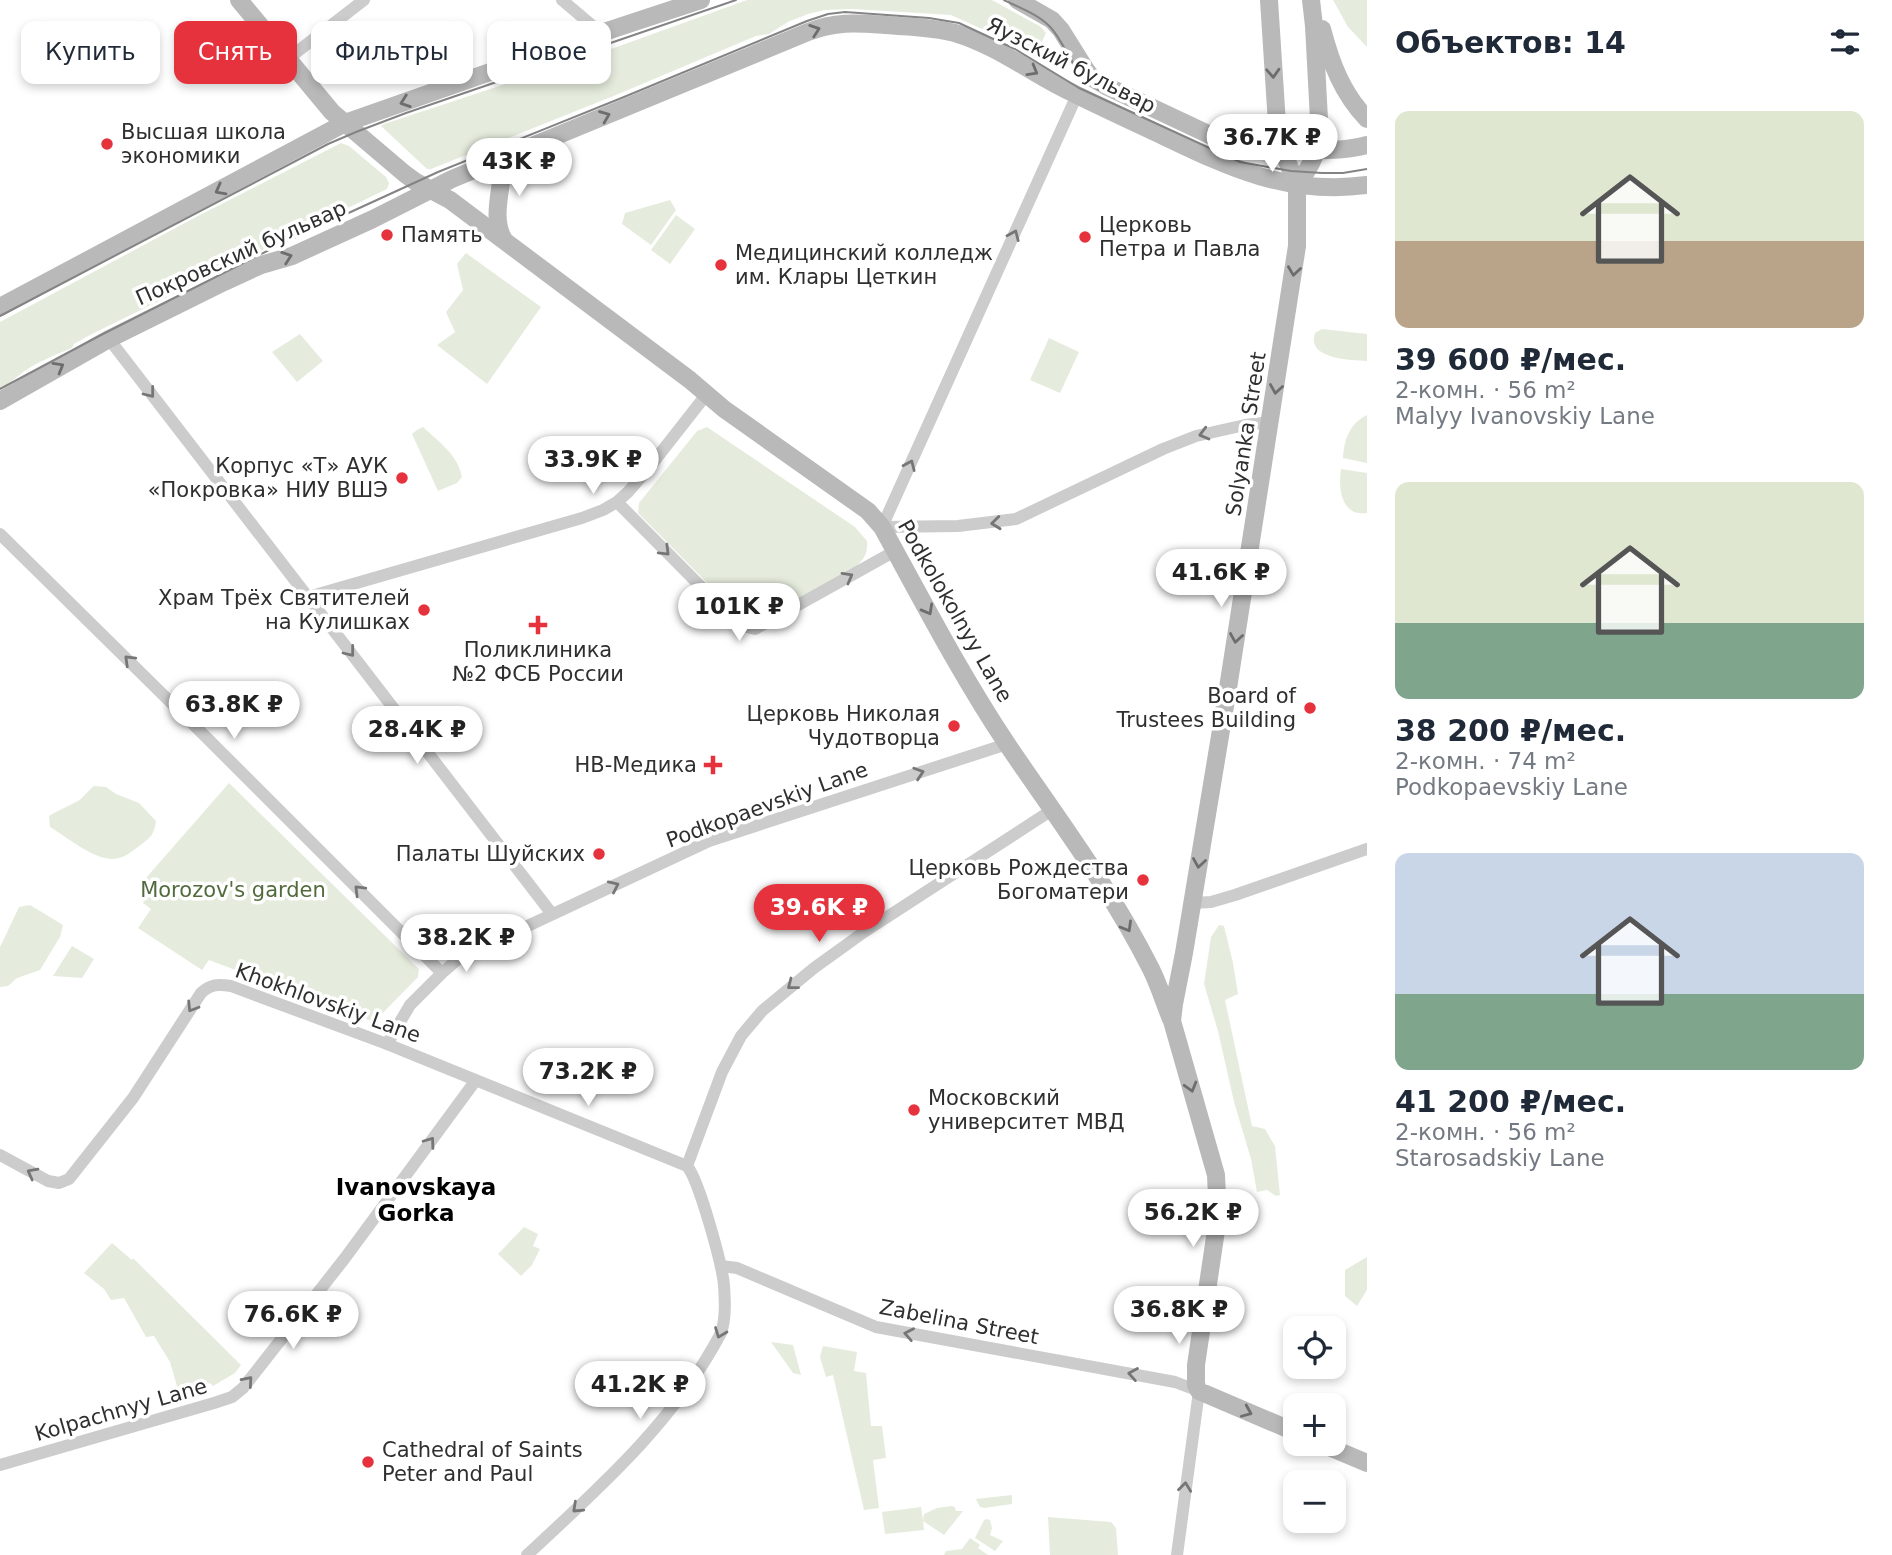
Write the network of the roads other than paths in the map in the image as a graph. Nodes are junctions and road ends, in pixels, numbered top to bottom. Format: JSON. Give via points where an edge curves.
{"nodes":[{"id":1,"x":239,"y":0,"type":"edge"},
{"id":2,"x":364,"y":0,"type":"edge"},
{"id":3,"x":562,"y":0,"type":"edge"},
{"id":4,"x":701,"y":0,"type":"edge"},
{"id":5,"x":1017,"y":0,"type":"edge"},
{"id":6,"x":1269,"y":0,"type":"edge"},
{"id":7,"x":1311,"y":0,"type":"edge"},
{"id":8,"x":257,"y":21,"type":"edge"},
{"id":9,"x":587,"y":21,"type":"edge"},
{"id":10,"x":611,"y":30,"type":"edge"},
{"id":11,"x":297,"y":52,"type":"edge"},
{"id":12,"x":297,"y":68,"type":"edge"},
{"id":13,"x":487,"y":73,"type":"edge"},
{"id":14,"x":1077,"y":95,"type":"junction"},
{"id":15,"x":1367,"y":118,"type":"edge"},
{"id":16,"x":345,"y":123,"type":"junction"},
{"id":17,"x":1367,"y":145,"type":"edge"},
{"id":18,"x":1282,"y":149,"type":"junction"},
{"id":19,"x":1318,"y":149,"type":"junction"},
{"id":20,"x":514,"y":152,"type":"junction"},
{"id":21,"x":1297,"y":185,"type":"junction"},
{"id":22,"x":1367,"y":185,"type":"edge"},
{"id":23,"x":429,"y":189,"type":"junction"},
{"id":24,"x":506,"y":243,"type":"junction"},
{"id":25,"x":0,"y":307,"type":"edge"},
{"id":26,"x":108,"y":339,"type":"junction"},
{"id":27,"x":706,"y":395,"type":"junction"},
{"id":28,"x":0,"y":401,"type":"edge"},
{"id":29,"x":1271,"y":422,"type":"junction"},
{"id":30,"x":617,"y":502,"type":"junction"},
{"id":31,"x":882,"y":527,"type":"junction"},
{"id":32,"x":0,"y":534,"type":"edge"},
{"id":33,"x":895,"y":551,"type":"junction"},
{"id":34,"x":308,"y":597,"type":"junction"},
{"id":35,"x":1007,"y":744,"type":"junction"},
{"id":36,"x":1052,"y":810,"type":"junction"},
{"id":37,"x":1367,"y":849,"type":"edge"},
{"id":38,"x":1193,"y":903,"type":"junction"},
{"id":39,"x":552,"y":914,"type":"junction"},
{"id":40,"x":442,"y":973,"type":"junction"},
{"id":41,"x":1172,"y":1021,"type":"junction"},
{"id":42,"x":387,"y":1044,"type":"junction"},
{"id":43,"x":476,"y":1080,"type":"junction"},
{"id":44,"x":0,"y":1155,"type":"edge"},
{"id":45,"x":687,"y":1167,"type":"junction"},
{"id":46,"x":721,"y":1266,"type":"junction"},
{"id":47,"x":1199,"y":1391,"type":"junction"},
{"id":48,"x":1283,"y":1427,"type":"edge"},
{"id":49,"x":1346,"y":1454,"type":"edge"},
{"id":50,"x":1367,"y":1463,"type":"edge"},
{"id":51,"x":0,"y":1465,"type":"edge"},
{"id":52,"x":527,"y":1555,"type":"edge"},
{"id":53,"x":1177,"y":1555,"type":"edge"}],
"edges":[{"from":1,"to":8,"type":"main road","name":"Podkolokolnyy Lane"},
{"from":2,"to":11,"type":"street"},
{"from":3,"to":9,"type":"street"},
{"from":4,"to":10,"type":"main road"},
{"from":5,"to":18,"type":"main road","name":"Яузский бульвар","via":[[1052,20],[1092,78],[1106,86],[1227,143]]},
{"from":6,"to":18,"type":"main road","one_way":true,"via":[[1275,111]]},
{"from":7,"to":15,"type":"main road","via":[[1340,83]]},
{"from":7,"to":19,"type":"main road"},
{"from":12,"to":16,"type":"main road","name":"Podkolokolnyy Lane"},
{"from":13,"to":16,"type":"main road","one_way":true},
{"from":20,"to":14,"type":"main road","name":"Яузский бульвар","one_way":true,"via":[[833,24],[923,27],[958,34]]},
{"from":14,"to":21,"type":"main road","name":"Яузский бульвар","via":[[1227,166]]},
{"from":31,"to":14,"type":"street","one_way":true},
{"from":16,"to":23,"type":"main road","name":"Podkolokolnyy Lane"},
{"from":16,"to":25,"type":"main road","one_way":true},
{"from":17,"to":19,"type":"main road","name":"Яузский бульвар"},
{"from":18,"to":19,"type":"main road","name":"Яузский бульвар"},
{"from":18,"to":21,"type":"main road"},
{"from":19,"to":21,"type":"main road"},
{"from":20,"to":23,"type":"main road","name":"Яузский бульвар"},
{"from":20,"to":24,"type":"main road","via":[[502,173],[496,220]]},
{"from":21,"to":22,"type":"main road","name":"Яузский бульвар"},
{"from":21,"to":29,"type":"main road","name":"Solyanka Street","one_way":true,"via":[[1297,246]]},
{"from":23,"to":24,"type":"main road","name":"Podkolokolnyy Lane"},
{"from":26,"to":23,"type":"main road","name":"Покровский бульвар","one_way":true},
{"from":24,"to":27,"type":"main road","name":"Podkolokolnyy Lane"},
{"from":28,"to":26,"type":"main road","name":"Покровский бульвар","one_way":true},
{"from":26,"to":34,"type":"street","one_way":true},
{"from":27,"to":30,"type":"street"},
{"from":27,"to":31,"type":"main road","name":"Podkolokolnyy Lane","via":[[868,511]]},
{"from":29,"to":31,"type":"street","one_way":true,"via":[[1195,436],[1016,519],[958,526]]},
{"from":29,"to":38,"type":"main road","name":"Solyanka Street","one_way":true},
{"from":30,"to":33,"type":"street","one_way":true,"via":[[739,625],[749,629]]},
{"from":30,"to":34,"type":"street","via":[[582,518]]},
{"from":31,"to":33,"type":"main road","name":"Podkolokolnyy Lane"},
{"from":40,"to":32,"type":"street","one_way":true},
{"from":33,"to":35,"type":"main road","name":"Podkolokolnyy Lane","one_way":true},
{"from":34,"to":39,"type":"street","one_way":true},
{"from":35,"to":36,"type":"main road","name":"Podkolokolnyy Lane"},
{"from":39,"to":35,"type":"street","name":"Podkopaevskiy Lane","one_way":true,"via":[[709,841]]},
{"from":36,"to":41,"type":"main road","name":"Podkolokolnyy Lane","one_way":true,"via":[[1138,946]]},
{"from":36,"to":45,"type":"street","one_way":true,"via":[[843,947],[762,1011],[741,1036],[722,1072]]},
{"from":37,"to":38,"type":"street","via":[[1211,902]]},
{"from":38,"to":41,"type":"main road","name":"Solyanka Street"},
{"from":39,"to":40,"type":"street","name":"Podkopaevskiy Lane","via":[[458,959]]},
{"from":40,"to":42,"type":"street","name":"Podkopaevskiy Lane","via":[[410,1005]]},
{"from":41,"to":47,"type":"main road","one_way":true,"via":[[1218,1191],[1196,1365]]},
{"from":42,"to":43,"type":"street","name":"Khokhlovskiy Lane"},
{"from":42,"to":44,"type":"street","name":"Khokhlovskiy Lane","one_way":true,"via":[[231,986],[211,985],[201,993],[115,1123],[69,1179],[48,1181]]},
{"from":43,"to":45,"type":"street","name":"Khokhlovskiy Lane"},
{"from":51,"to":43,"type":"street","name":"Kolpachnyy Lane","one_way":true,"via":[[232,1397],[345,1258]]},
{"from":45,"to":46,"type":"street","via":[[698,1185]]},
{"from":47,"to":46,"type":"street","name":"Zabelina Street","one_way":true,"via":[[1175,1382],[876,1327],[737,1268]]},
{"from":46,"to":52,"type":"street","one_way":true,"via":[[724,1324],[675,1405],[617,1471]]},
{"from":47,"to":48,"type":"main road","one_way":true},
{"from":53,"to":47,"type":"street","one_way":true},
{"from":49,"to":50,"type":"main road"}]}
